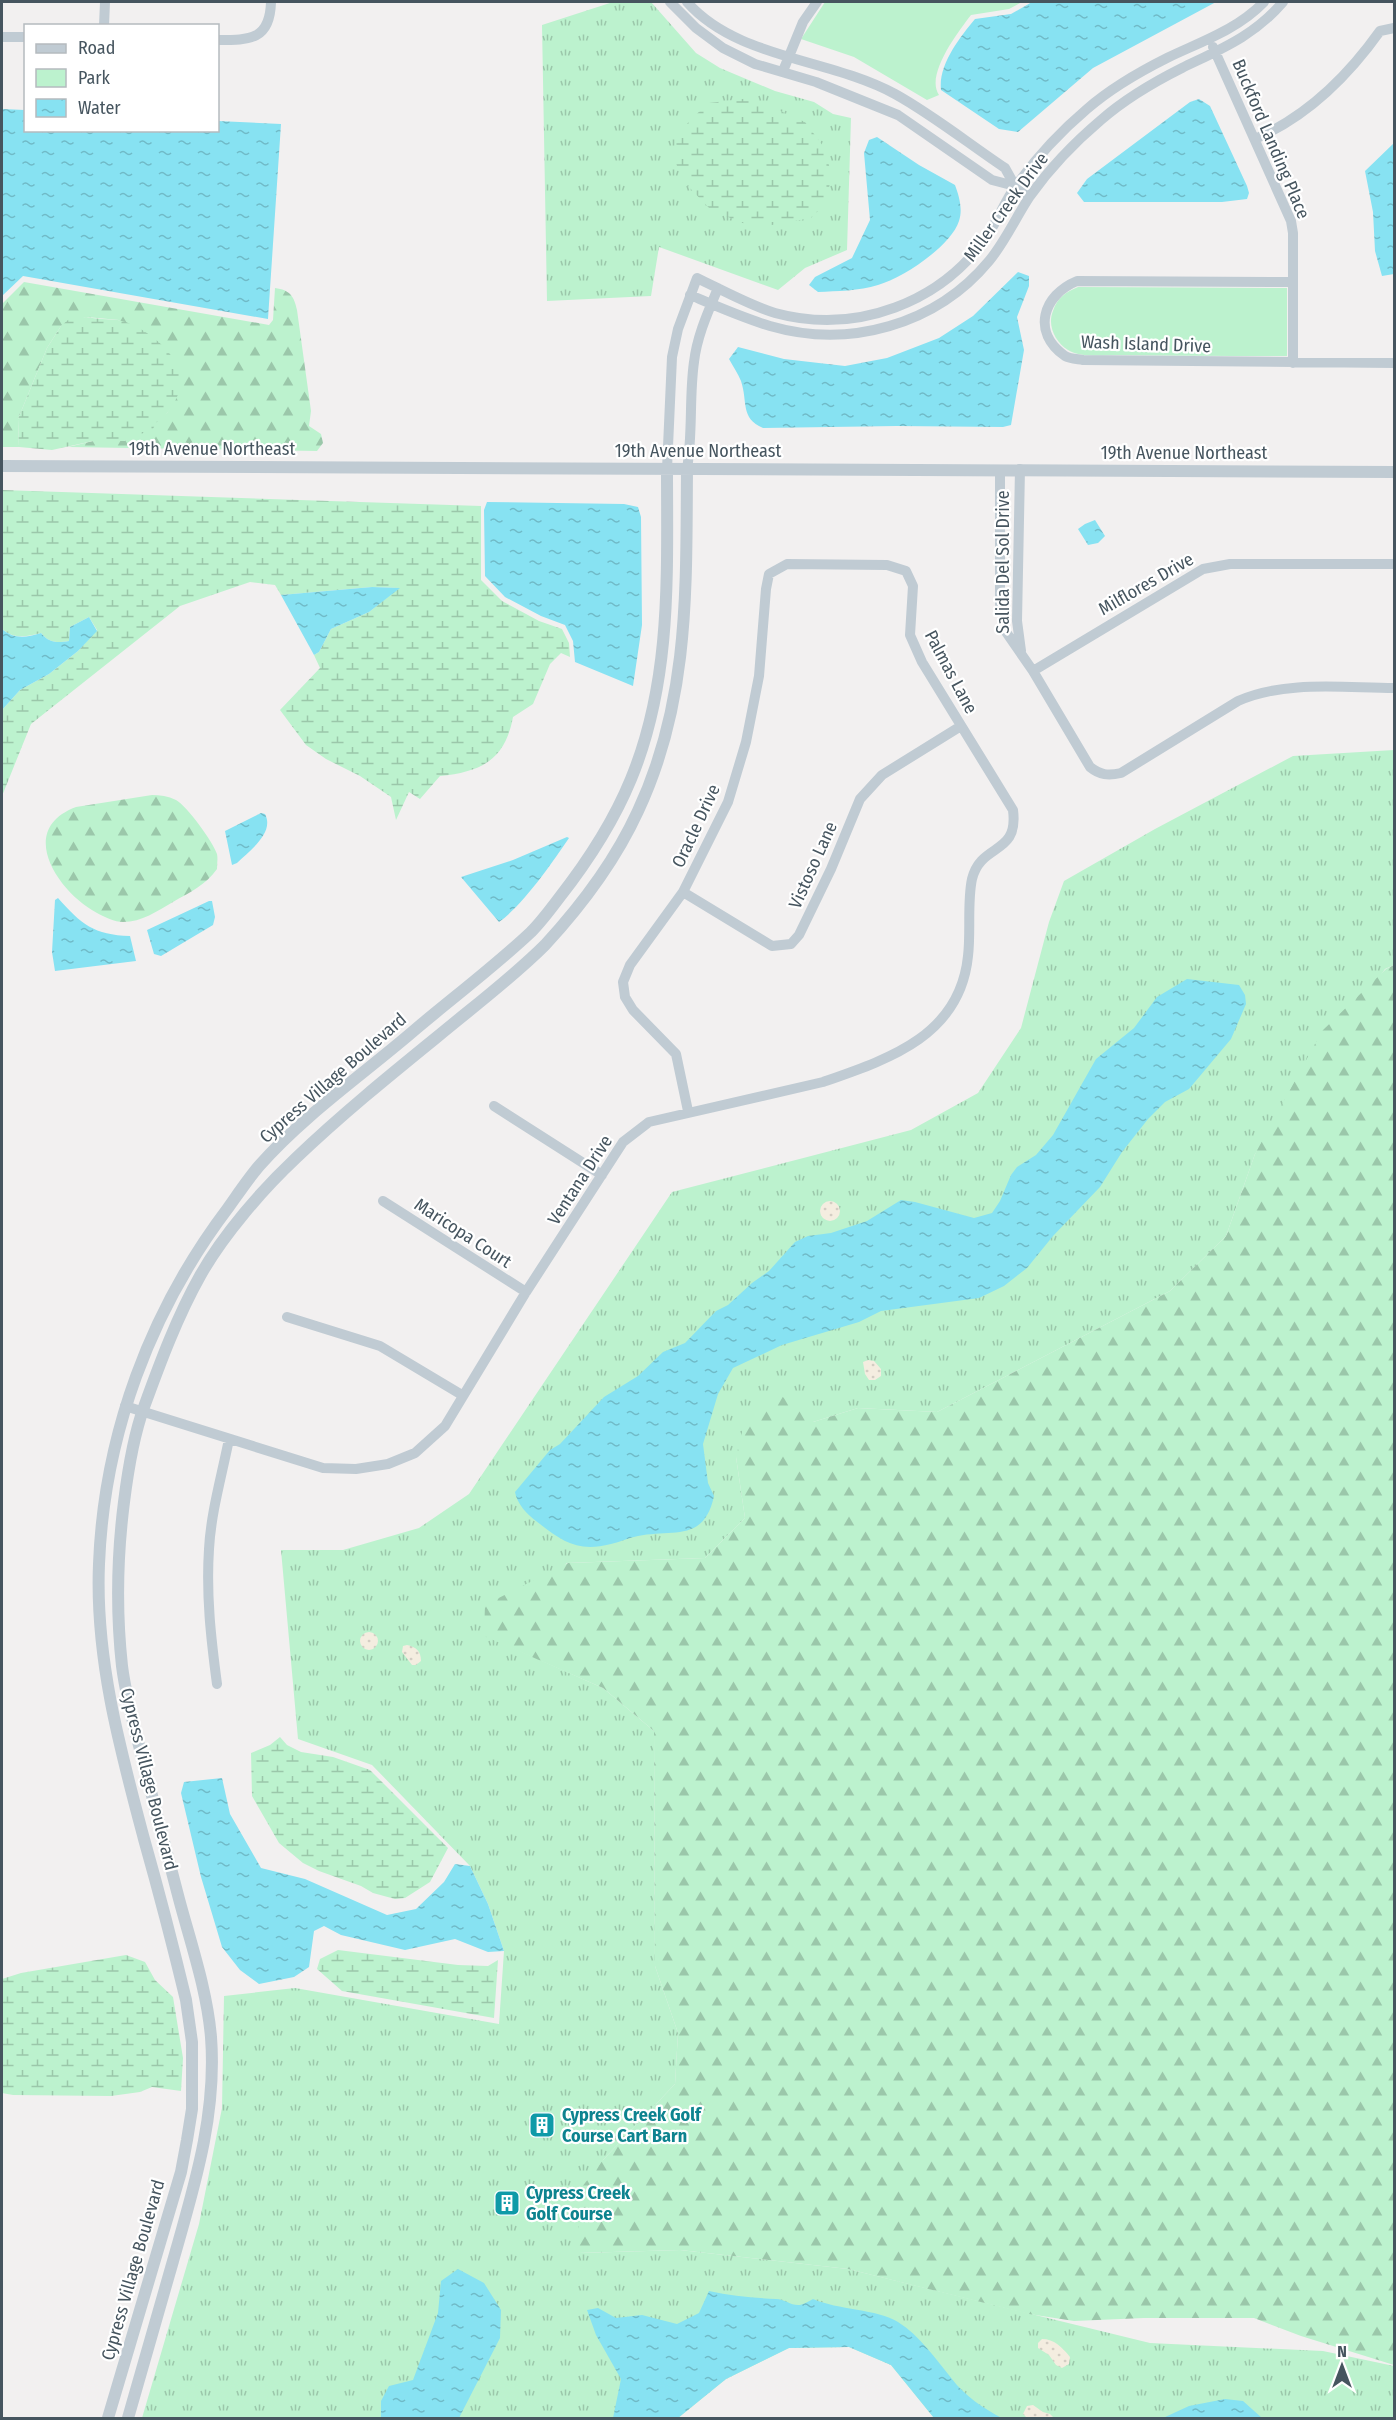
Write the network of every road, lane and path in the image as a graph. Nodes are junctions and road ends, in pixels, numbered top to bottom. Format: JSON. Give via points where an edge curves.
{"nodes":[{"id":1,"x":105,"y":2,"type":"edge"},
{"id":2,"x":271,"y":2,"type":"edge"},
{"id":3,"x":670,"y":2,"type":"edge"},
{"id":4,"x":817,"y":2,"type":"edge"},
{"id":5,"x":1264,"y":2,"type":"edge"},
{"id":6,"x":1283,"y":2,"type":"edge"},
{"id":7,"x":689,"y":4,"type":"edge"},
{"id":8,"x":682,"y":15,"type":"junction"},
{"id":9,"x":105,"y":24,"type":"edge"},
{"id":10,"x":1395,"y":28,"type":"edge"},
{"id":11,"x":2,"y":37,"type":"edge"},
{"id":12,"x":24,"y":37,"type":"edge"},
{"id":13,"x":1209,"y":39,"type":"junction"},
{"id":14,"x":219,"y":40,"type":"edge"},
{"id":15,"x":1216,"y":54,"type":"junction"},
{"id":16,"x":788,"y":55,"type":"junction"},
{"id":17,"x":783,"y":70,"type":"junction"},
{"id":18,"x":1256,"y":139,"type":"junction"},
{"id":19,"x":1015,"y":186,"type":"junction"},
{"id":20,"x":1030,"y":196,"type":"junction"},
{"id":21,"x":1293,"y":282,"type":"junction"},
{"id":22,"x":718,"y":288,"type":"junction"},
{"id":23,"x":690,"y":295,"type":"junction"},
{"id":24,"x":711,"y":304,"type":"junction"},
{"id":25,"x":1293,"y":363,"type":"junction"},
{"id":26,"x":1395,"y":363,"type":"edge"},
{"id":27,"x":2,"y":466,"type":"edge"},
{"id":28,"x":667,"y":469,"type":"junction"},
{"id":29,"x":687,"y":469,"type":"junction"},
{"id":30,"x":1000,"y":470,"type":"junction"},
{"id":31,"x":1020,"y":470,"type":"junction"},
{"id":32,"x":1395,"y":472,"type":"edge"},
{"id":33,"x":1001,"y":542,"type":"junction"},
{"id":34,"x":1018,"y":542,"type":"junction"},
{"id":35,"x":1001,"y":563,"type":"junction"},
{"id":36,"x":1018,"y":563,"type":"junction"},
{"id":37,"x":824,"y":564,"type":"joint"},
{"id":38,"x":1395,"y":564,"type":"edge"},
{"id":39,"x":1022,"y":654,"type":"junction"},
{"id":40,"x":1033,"y":671,"type":"junction"},
{"id":41,"x":1395,"y":688,"type":"edge"},
{"id":42,"x":961,"y":726,"type":"junction"},
{"id":43,"x":1015,"y":824,"type":"joint"},
{"id":44,"x":683,"y":892,"type":"junction"},
{"id":45,"x":494,"y":1106,"type":"dead end"},
{"id":46,"x":688,"y":1111,"type":"junction"},
{"id":47,"x":602,"y":1175,"type":"junction"},
{"id":48,"x":383,"y":1201,"type":"dead end"},
{"id":49,"x":526,"y":1293,"type":"junction"},
{"id":50,"x":287,"y":1317,"type":"dead end"},
{"id":51,"x":462,"y":1395,"type":"junction"},
{"id":52,"x":125,"y":1406,"type":"junction"},
{"id":53,"x":142,"y":1412,"type":"junction"},
{"id":54,"x":230,"y":1439,"type":"junction"},
{"id":55,"x":217,"y":1684,"type":"dead end"},
{"id":56,"x":108,"y":2418,"type":"edge"},
{"id":57,"x":128,"y":2418,"type":"edge"}],
"edges":[{"from":1,"to":9,"type":"street"},
{"from":2,"to":14,"type":"street","via":[[270,18],[262,32],[245,40]]},
{"from":3,"to":8,"type":"street","name":"Miller Creek Drive"},
{"from":4,"to":16,"type":"street"},
{"from":5,"to":13,"type":"street","name":"Miller Creek Drive","via":[[1234,26]]},
{"from":6,"to":15,"type":"street","name":"Miller Creek Drive","via":[[1238,42]]},
{"from":7,"to":8,"type":"street"},
{"from":7,"to":16,"type":"street","name":"Miller Creek Drive","via":[[747,43]]},
{"from":8,"to":17,"type":"street","name":"Miller Creek Drive","via":[[723,48],[755,64]]},
{"from":10,"to":18,"type":"street","via":[[1380,31],[1327,92],[1277,129]]},
{"from":11,"to":12,"type":"street"},
{"from":13,"to":15,"type":"street","name":"Buckford Landing Place"},
{"from":13,"to":19,"type":"street","name":"Miller Creek Drive","via":[[1134,75],[1087,109]]},
{"from":15,"to":18,"type":"street","name":"Buckford Landing Place"},
{"from":15,"to":20,"type":"street","name":"Miller Creek Drive","via":[[1135,94],[1101,119]]},
{"from":16,"to":17,"type":"street"},
{"from":16,"to":19,"type":"street","name":"Miller Creek Drive","via":[[894,93],[1005,168]]},
{"from":17,"to":19,"type":"street","name":"Miller Creek Drive","via":[[898,115],[992,180]]},
{"from":18,"to":21,"type":"street","name":"Buckford Landing Place","via":[[1291,221]]},
{"from":19,"to":20,"type":"street"},
{"from":19,"to":22,"type":"street","name":"Miller Creek Drive","via":[[973,254],[947,279],[896,309],[864,318],[801,319],[772,312]]},
{"from":20,"to":24,"type":"street","name":"Miller Creek Drive","via":[[989,261],[972,280],[931,309],[900,324],[856,334],[824,336],[770,326]]},
{"from":21,"to":25,"type":"street","name":"Buckford Landing Place"},
{"from":21,"to":25,"type":"street","name":"Wash Island Drive","via":[[1077,281],[1062,287],[1052,300],[1046,311],[1045,327],[1052,343],[1066,357],[1083,360]]},
{"from":22,"to":23,"type":"street","name":"Miller Creek Drive","via":[[697,278]]},
{"from":22,"to":24,"type":"street"},
{"from":23,"to":24,"type":"street","name":"Miller Creek Drive"},
{"from":23,"to":28,"type":"street","via":[[672,357]]},
{"from":24,"to":29,"type":"street","via":[[693,364]]},
{"from":25,"to":26,"type":"street","name":"Wash Island Drive"},
{"from":27,"to":28,"type":"street","name":"19th Avenue Northeast"},
{"from":28,"to":29,"type":"street","name":"19th Avenue Northeast"},
{"from":28,"to":52,"type":"street","name":"Cypress Village Boulevard","via":[[667,609],[657,695],[631,779],[610,824],[587,863],[534,930],[308,1119],[259,1166],[182,1276],[146,1347]]},
{"from":29,"to":30,"type":"street","name":"19th Avenue Northeast"},
{"from":29,"to":53,"type":"street","name":"Cypress Village Boulevard","via":[[686,611],[676,695],[649,783],[617,850],[585,897],[545,944],[293,1161],[240,1220],[201,1275]]},
{"from":30,"to":31,"type":"street","name":"19th Avenue Northeast"},
{"from":30,"to":33,"type":"street","name":"Salida Del Sol Drive","via":[[1002,511],[993,526]]},
{"from":31,"to":32,"type":"street","name":"19th Avenue Northeast"},
{"from":31,"to":34,"type":"street","name":"Salida Del Sol Drive"},
{"from":33,"to":34,"type":"street"},
{"from":33,"to":35,"type":"street","name":"Salida Del Sol Drive"},
{"from":34,"to":36,"type":"street","name":"Salida Del Sol Drive"},
{"from":35,"to":36,"type":"street"},
{"from":35,"to":39,"type":"street","name":"Salida Del Sol Drive","via":[[1000,604],[1006,632]]},
{"from":36,"to":39,"type":"street","name":"Salida Del Sol Drive","via":[[1017,621]]},
{"from":37,"to":42,"type":"street","name":"Palmas Lane","via":[[887,565],[906,571],[912,586],[910,635]]},
{"from":37,"to":44,"type":"street","name":"Oracle Drive","via":[[787,564],[769,574],[759,676],[747,742],[728,802]]},
{"from":38,"to":40,"type":"street","name":"Milflores Drive","via":[[1230,564],[1203,569]]},
{"from":39,"to":40,"type":"street","name":"Salida Del Sol Drive"},
{"from":40,"to":41,"type":"street","name":"Salida Del Sol Drive","via":[[1090,767],[1104,775],[1121,773],[1254,694],[1298,688]]},
{"from":42,"to":43,"type":"street","name":"Palmas Lane","via":[[1013,810]]},
{"from":42,"to":44,"type":"street","name":"Vistoso Lane","via":[[882,775],[860,799],[831,869],[799,935],[790,944],[772,946]]},
{"from":43,"to":46,"type":"street","name":"Ventana Drive","via":[[1009,840],[982,859],[972,878],[966,969],[952,1008],[938,1025],[915,1044],[823,1082]]},
{"from":44,"to":46,"type":"street","name":"Oracle Drive","via":[[630,965],[623,982],[625,997],[633,1010],[676,1054]]},
{"from":45,"to":47,"type":"street"},
{"from":46,"to":47,"type":"street","name":"Ventana Drive","via":[[649,1122],[623,1142]]},
{"from":47,"to":49,"type":"street","name":"Ventana Drive"},
{"from":48,"to":49,"type":"street","name":"Maricopa Court"},
{"from":49,"to":51,"type":"street","name":"Ventana Drive"},
{"from":50,"to":51,"type":"street","via":[[380,1346]]},
{"from":51,"to":54,"type":"street","name":"Ventana Drive","via":[[445,1425],[415,1453],[388,1464],[324,1468]]},
{"from":52,"to":53,"type":"street","name":"Ventana Drive"},
{"from":52,"to":56,"type":"street","name":"Cypress Village Boulevard","via":[[107,1472],[98,1565],[100,1633],[114,1722],[186,2000],[193,2083],[181,2172]]},
{"from":53,"to":54,"type":"street","name":"Ventana Drive"},
{"from":53,"to":57,"type":"street","name":"Cypress Village Boulevard","via":[[126,1480],[119,1540],[117,1604],[123,1671],[200,1976],[209,2023],[211,2063],[207,2130],[198,2176]]},
{"from":54,"to":55,"type":"street","via":[[209,1548],[208,1614]]}]}
